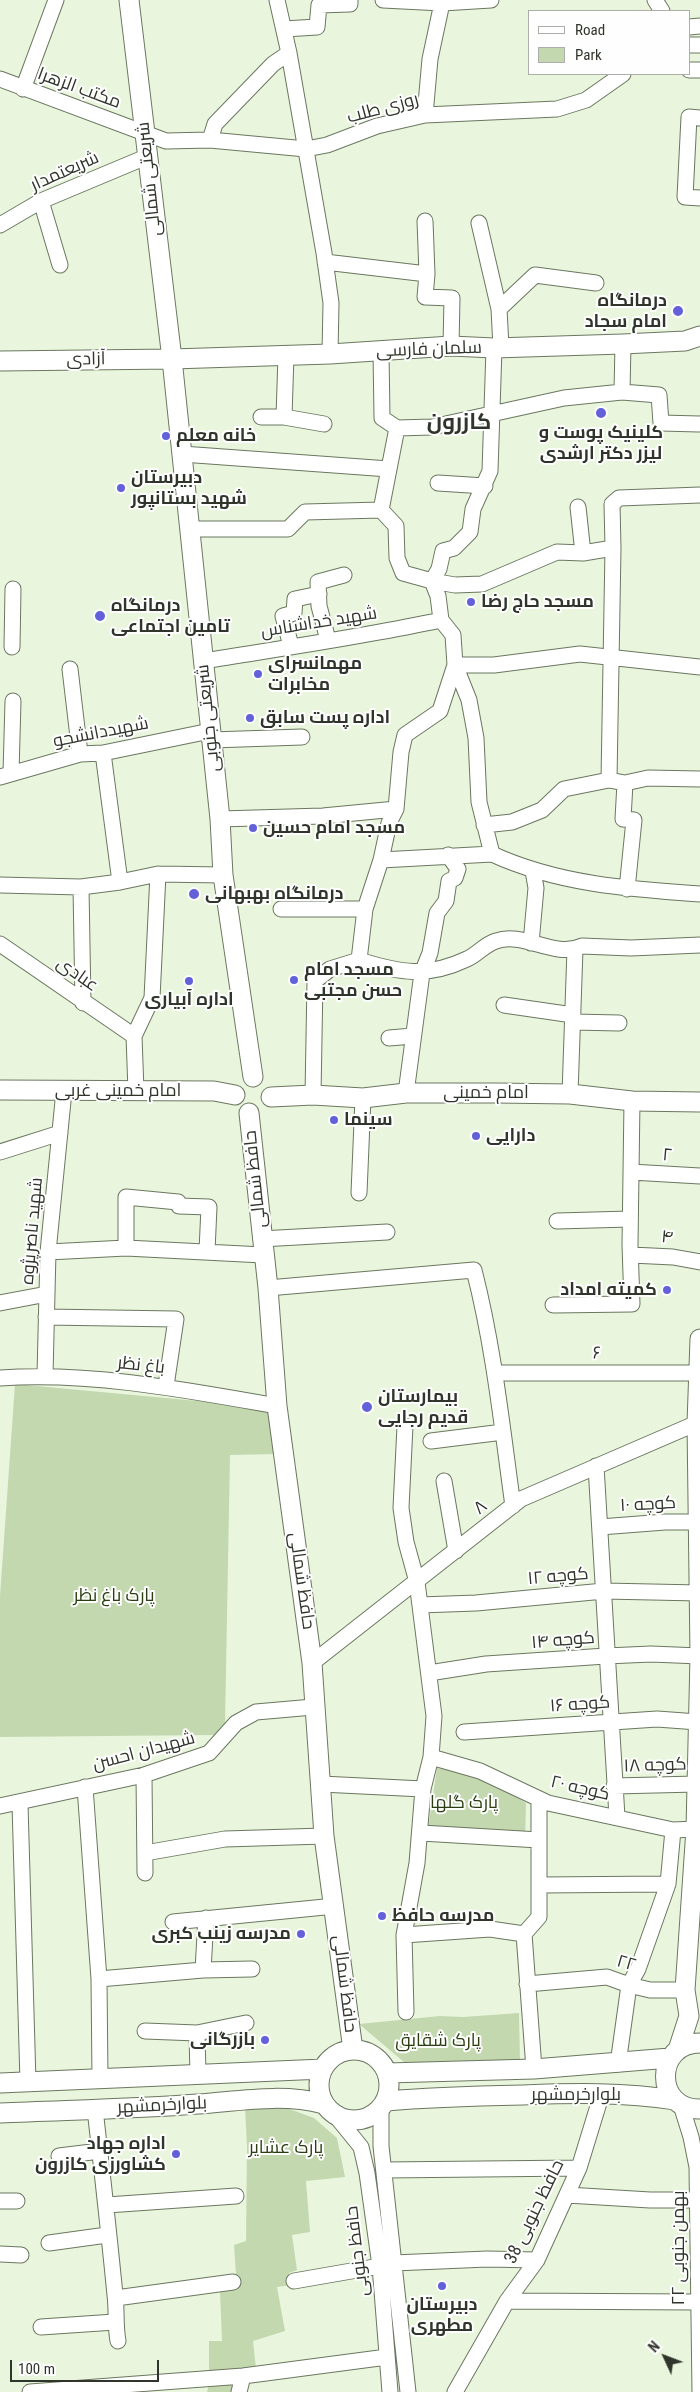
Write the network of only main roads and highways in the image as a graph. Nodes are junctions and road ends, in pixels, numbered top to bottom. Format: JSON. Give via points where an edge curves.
{"nodes":[{"id":1,"x":129,"y":0,"type":"edge"},
{"id":2,"x":695,"y":341,"type":"edge"},
{"id":3,"x":172,"y":359,"type":"junction"},
{"id":4,"x":0,"y":361,"type":"edge"},
{"id":5,"x":253,"y":1077,"type":"junction"},
{"id":6,"x":0,"y":1090,"type":"edge"},
{"id":7,"x":235,"y":1095,"type":"junction"},
{"id":8,"x":271,"y":1097,"type":"junction"},
{"id":9,"x":700,"y":1102,"type":"edge"},
{"id":10,"x":249,"y":1113,"type":"junction"},
{"id":11,"x":700,"y":1339,"type":"edge"},
{"id":12,"x":699,"y":1593,"type":"edge"},
{"id":13,"x":700,"y":1656,"type":"edge"},
{"id":14,"x":694,"y":2019,"type":"edge"},
{"id":15,"x":700,"y":2043,"type":"edge"},
{"id":16,"x":353,"y":2050,"type":"junction"},
{"id":17,"x":674,"y":2054,"type":"junction"},
{"id":18,"x":643,"y":2062,"type":"junction"},
{"id":19,"x":323,"y":2069,"type":"junction"},
{"id":20,"x":301,"y":2070,"type":"junction"},
{"id":21,"x":430,"y":2072,"type":"junction"},
{"id":22,"x":387,"y":2073,"type":"junction"},
{"id":23,"x":0,"y":2083,"type":"edge"},
{"id":24,"x":647,"y":2096,"type":"junction"},
{"id":25,"x":430,"y":2097,"type":"junction"},
{"id":26,"x":304,"y":2099,"type":"junction"},
{"id":27,"x":678,"y":2103,"type":"junction"},
{"id":28,"x":384,"y":2104,"type":"junction"},
{"id":29,"x":700,"y":2109,"type":"edge"},
{"id":30,"x":330,"y":2110,"type":"junction"},
{"id":31,"x":0,"y":2113,"type":"edge"}],
"edges":[{"from":1,"to":3,"type":"main road","name":"شریعتی شمالی"},
{"from":2,"to":3,"type":"main road","name":"سلمان فارسی","via":[[497,348],[451,346]]},
{"from":3,"to":4,"type":"main road","name":"آزادی"},
{"from":3,"to":5,"type":"main road","name":"شریعتی جنوبی","via":[[220,819],[223,875]]},
{"from":5,"to":7,"type":"main road","via":[[239,1084]]},
{"from":5,"to":8,"type":"main road","via":[[267,1083]]},
{"from":6,"to":7,"type":"main road","name":"امام خمینی غربی","via":[[214,1091]]},
{"from":7,"to":10,"type":"main road","via":[[238,1105]]},
{"from":8,"to":9,"type":"main road","name":"امام خمینی","via":[[363,1098],[406,1093],[570,1094],[632,1101]]},
{"from":8,"to":10,"type":"main road","via":[[265,1109]]},
{"from":10,"to":16,"type":"main road","name":"حافظ شمالی","via":[[277,1406],[312,1663],[324,1836]]},
{"from":11,"to":12,"type":"main road","via":[[697,1422]]},
{"from":12,"to":13,"type":"main road"},
{"from":13,"to":14,"type":"main road","via":[[696,1829],[685,1990]]},
{"from":14,"to":17,"type":"main road"},
{"from":15,"to":17,"type":"main road","name":"بلوارخرمشهر","via":[[689,2044]]},
{"from":16,"to":19,"type":"main road","via":[[336,2055]]},
{"from":16,"to":22,"type":"main road","via":[[374,2056]]},
{"from":17,"to":18,"type":"main road","name":"بلوارخرمشهر"},
{"from":17,"to":27,"type":"main road","via":[[665,2077],[670,2094]]},
{"from":18,"to":21,"type":"main road","name":"بلوارخرمشهر"},
{"from":18,"to":24,"type":"main road","via":[[654,2069],[657,2077]]},
{"from":19,"to":20,"type":"main road","name":"بلوارخرمشهر"},
{"from":19,"to":30,"type":"main road","via":[[319,2086]]},
{"from":20,"to":23,"type":"main road","name":"بلوارخرمشهر"},
{"from":20,"to":26,"type":"main road","via":[[309,2076],[310,2083]]},
{"from":21,"to":22,"type":"main road","name":"بلوارخرمشهر"},
{"from":21,"to":25,"type":"main road","via":[[420,2083]]},
{"from":22,"to":28,"type":"main road","via":[[390,2087]]},
{"from":24,"to":25,"type":"main road","name":"بلوارخرمشهر","via":[[602,2093]]},
{"from":24,"to":27,"type":"main road","name":"بلوارخرمشهر"},
{"from":25,"to":28,"type":"main road","name":"بلوارخرمشهر"},
{"from":26,"to":30,"type":"main road","name":"بلوارخرمشهر"},
{"from":26,"to":31,"type":"main road","name":"بلوارخرمشهر"},
{"from":27,"to":29,"type":"main road","name":"بلوارخرمشهر"},
{"from":28,"to":30,"type":"main road","via":[[375,2114],[360,2120],[343,2119]]}]}
